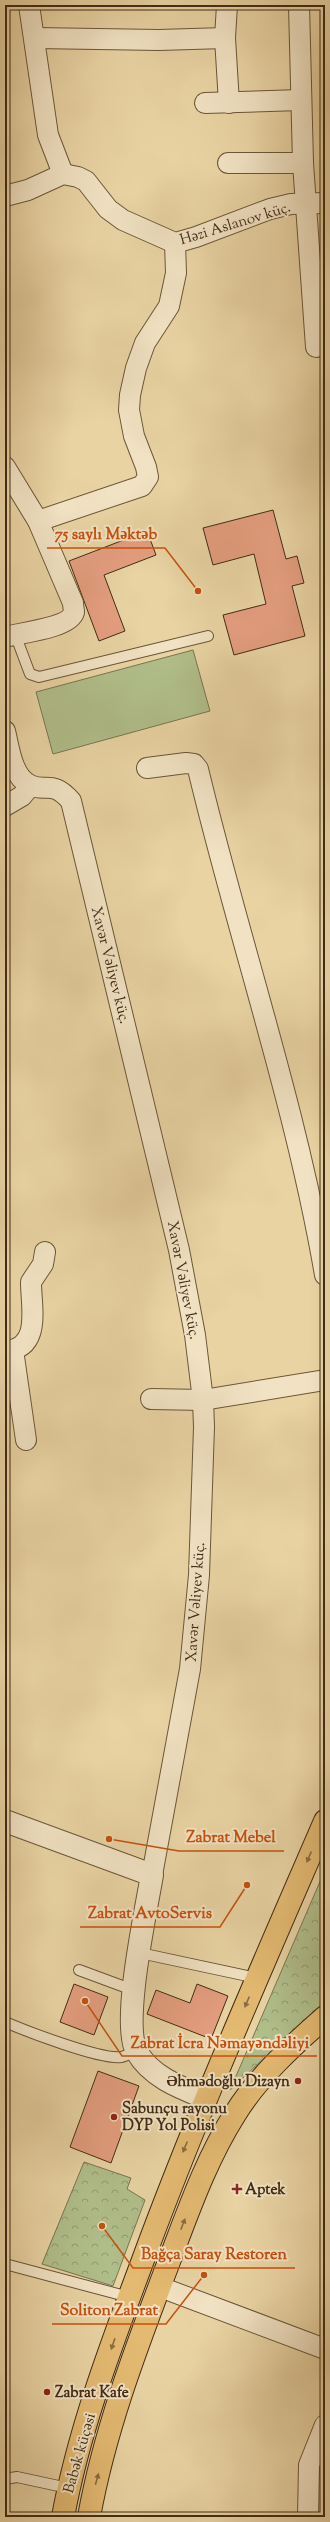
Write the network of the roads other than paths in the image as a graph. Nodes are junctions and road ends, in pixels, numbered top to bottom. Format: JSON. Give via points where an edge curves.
{"nodes":[{"id":1,"x":29,"y":5,"type":"edge"},
{"id":2,"x":227,"y":5,"type":"edge"},
{"id":3,"x":299,"y":5,"type":"edge"},
{"id":4,"x":35,"y":38,"type":"junction"},
{"id":5,"x":225,"y":38,"type":"junction"},
{"id":6,"x":301,"y":100,"type":"junction"},
{"id":7,"x":205,"y":103,"type":"dead end"},
{"id":8,"x":229,"y":103,"type":"junction"},
{"id":9,"x":228,"y":163,"type":"dead end"},
{"id":10,"x":304,"y":163,"type":"junction"},
{"id":11,"x":63,"y":174,"type":"junction"},
{"id":12,"x":5,"y":196,"type":"edge"},
{"id":13,"x":316,"y":203,"type":"edge"},
{"id":14,"x":174,"y":242,"type":"junction"},
{"id":15,"x":316,"y":347,"type":"dead end"},
{"id":16,"x":5,"y":468,"type":"edge"},
{"id":17,"x":38,"y":521,"type":"junction"},
{"id":18,"x":10,"y":636,"type":"edge"},
{"id":19,"x":208,"y":636,"type":"dead end"},
{"id":20,"x":5,"y":731,"type":"edge"},
{"id":21,"x":147,"y":768,"type":"dead end"},
{"id":22,"x":30,"y":786,"type":"junction"},
{"id":23,"x":5,"y":806,"type":"edge"},
{"id":24,"x":45,"y":1252,"type":"dead end"},
{"id":25,"x":325,"y":1275,"type":"edge"},
{"id":26,"x":9,"y":1350,"type":"edge"},
{"id":27,"x":325,"y":1380,"type":"edge"},
{"id":28,"x":151,"y":1399,"type":"dead end"},
{"id":29,"x":203,"y":1400,"type":"junction"},
{"id":30,"x":26,"y":1440,"type":"dead end"},
{"id":31,"x":5,"y":1821,"type":"edge"},
{"id":32,"x":325,"y":1821,"type":"edge"},
{"id":33,"x":152,"y":1876,"type":"junction"},
{"id":34,"x":140,"y":1953,"type":"junction"},
{"id":35,"x":79,"y":1970,"type":"dead end"},
{"id":36,"x":257,"y":1978,"type":"junction"},
{"id":37,"x":133,"y":1990,"type":"junction"},
{"id":38,"x":5,"y":2022,"type":"edge"},
{"id":39,"x":323,"y":2022,"type":"edge"},
{"id":40,"x":136,"y":2051,"type":"junction"},
{"id":41,"x":206,"y":2098,"type":"junction"},
{"id":42,"x":5,"y":2264,"type":"edge"},
{"id":43,"x":160,"y":2287,"type":"junction"},
{"id":44,"x":129,"y":2297,"type":"junction"},
{"id":45,"x":325,"y":2349,"type":"edge"},
{"id":46,"x":325,"y":2425,"type":"edge"},
{"id":47,"x":5,"y":2479,"type":"edge"},
{"id":48,"x":68,"y":2488,"type":"junction"},
{"id":49,"x":63,"y":2517,"type":"edge"},
{"id":50,"x":89,"y":2517,"type":"edge"},
{"id":51,"x":308,"y":2517,"type":"edge"}],
"edges":[{"from":1,"to":4,"type":"street"},
{"from":2,"to":5,"type":"street"},
{"from":3,"to":6,"type":"street"},
{"from":4,"to":5,"type":"street"},
{"from":4,"to":11,"type":"street","via":[[48,135]]},
{"from":5,"to":8,"type":"street"},
{"from":6,"to":8,"type":"street"},
{"from":6,"to":10,"type":"street"},
{"from":7,"to":8,"type":"street"},
{"from":9,"to":10,"type":"street"},
{"from":10,"to":13,"type":"street"},
{"from":11,"to":12,"type":"street","via":[[28,190]]},
{"from":11,"to":14,"type":"street","name":"Həzi Aslanov küç.","via":[[78,176],[86,181],[108,208],[123,220]]},
{"from":13,"to":14,"type":"street","name":"Həzi Aslanov küç.","via":[[270,209],[196,237]]},
{"from":13,"to":15,"type":"street"},
{"from":14,"to":17,"type":"street","via":[[176,273],[169,306],[145,342],[136,368],[129,410],[134,436],[148,477],[142,486]]},
{"from":16,"to":17,"type":"street"},
{"from":17,"to":18,"type":"street","via":[[73,603],[74,612],[70,619],[61,625]]},
{"from":18,"to":19,"type":"lane","via":[[30,674],[39,677]]},
{"from":20,"to":22,"type":"street","via":[[13,762],[21,778]]},
{"from":21,"to":25,"type":"street","via":[[186,763],[194,764],[198,769],[221,866],[287,1105],[317,1230]]},
{"from":22,"to":23,"type":"street","via":[[22,796]]},
{"from":22,"to":29,"type":"street","name":"Xavər Vəliyev küç.","via":[[52,787],[64,793],[71,801],[179,1250],[195,1334]]},
{"from":24,"to":26,"type":"street","via":[[43,1264],[31,1282],[34,1311],[31,1334],[22,1346]]},
{"from":26,"to":30,"type":"street"},
{"from":27,"to":29,"type":"street"},
{"from":28,"to":29,"type":"street"},
{"from":29,"to":33,"type":"street","name":"Xavər Vəliyev küç.","via":[[199,1575],[190,1668]]},
{"from":31,"to":33,"type":"street"},
{"from":32,"to":36,"type":"main road","name":"Babək küçəsi","one_way":true},
{"from":33,"to":34,"type":"street","name":"Xavər Vəliyev küç."},
{"from":34,"to":36,"type":"lane"},
{"from":34,"to":37,"type":"street","name":"Xavər Vəliyev küç."},
{"from":35,"to":37,"type":"lane"},
{"from":36,"to":41,"type":"main road","name":"Babək küçəsi","one_way":true},
{"from":37,"to":40,"type":"street","name":"Xavər Vəliyev küç.","via":[[131,2030]]},
{"from":38,"to":40,"type":"lane","via":[[28,2032],[106,2056],[121,2057]]},
{"from":43,"to":39,"type":"main road","name":"Babək küçəsi","one_way":true,"via":[[195,2192],[235,2113],[275,2065]]},
{"from":40,"to":41,"type":"street","name":"Xavər Vəliyev küç.","via":[[148,2067],[167,2081]]},
{"from":41,"to":44,"type":"main road","name":"Babək küçəsi","one_way":true},
{"from":42,"to":44,"type":"lane"},
{"from":43,"to":45,"type":"street"},
{"from":50,"to":43,"type":"main road","name":"Babək küçəsi","one_way":true,"via":[[106,2446]]},
{"from":44,"to":48,"type":"main road","name":"Babək küçəsi","one_way":true},
{"from":46,"to":51,"type":"street","via":[[309,2465]]},
{"from":47,"to":48,"type":"lane","via":[[17,2477]]},
{"from":48,"to":49,"type":"main road","name":"Babək küçəsi"}]}
